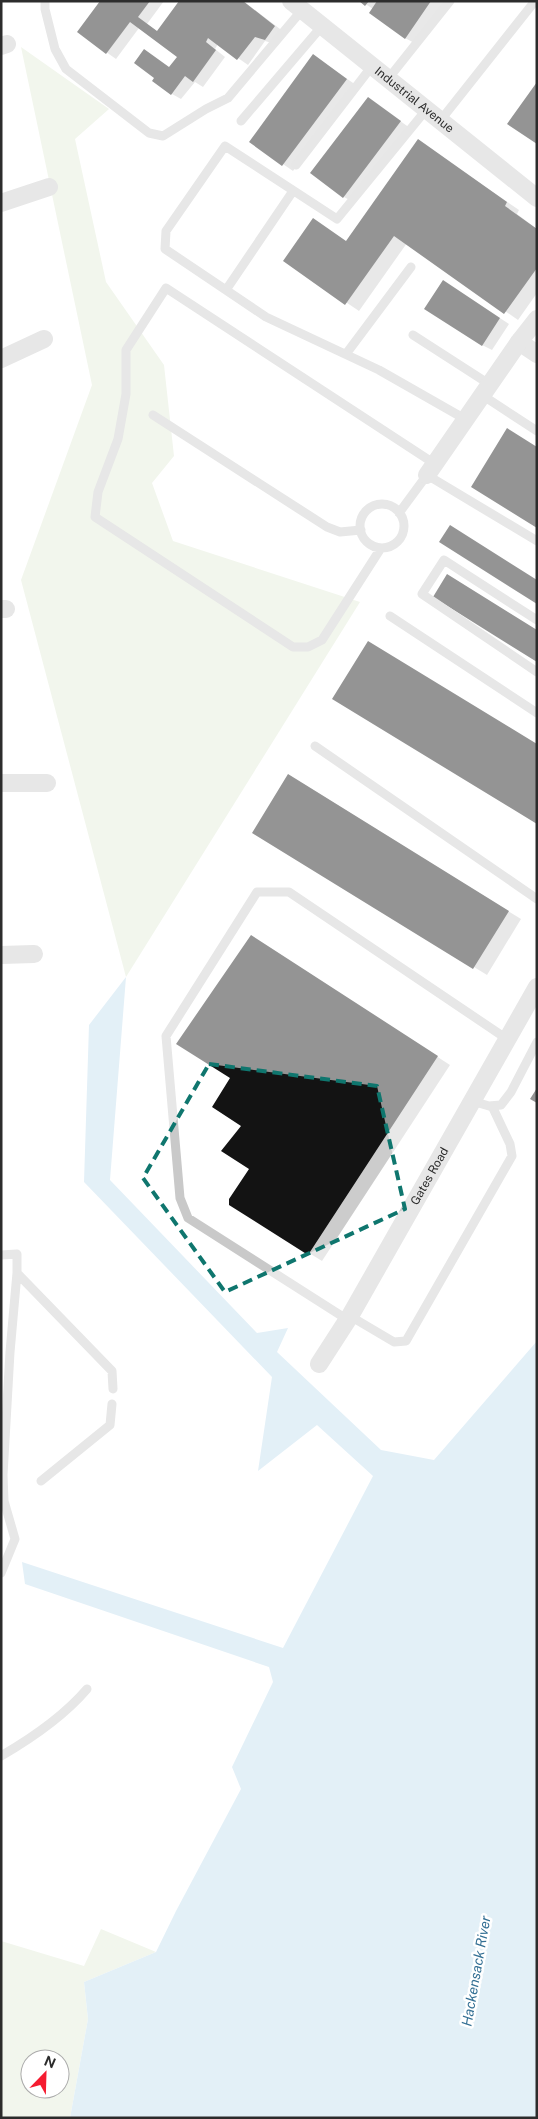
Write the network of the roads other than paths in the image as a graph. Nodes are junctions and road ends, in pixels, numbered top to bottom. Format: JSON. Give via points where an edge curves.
{"nodes":[{"id":1,"x":45,"y":1,"type":"edge"},
{"id":2,"x":450,"y":1,"type":"edge"},
{"id":3,"x":535,"y":1,"type":"edge"},
{"id":4,"x":296,"y":6,"type":"edge"},
{"id":5,"x":322,"y":26,"type":"junction"},
{"id":6,"x":372,"y":66,"type":"junction"},
{"id":7,"x":388,"y":79,"type":"junction"},
{"id":8,"x":433,"y":115,"type":"junction"},
{"id":9,"x":241,"y":121,"type":"dead end"},
{"id":10,"x":296,"y":165,"type":"dead end"},
{"id":11,"x":49,"y":187,"type":"dead end"},
{"id":12,"x":293,"y":191,"type":"junction"},
{"id":13,"x":537,"y":198,"type":"edge"},
{"id":14,"x":1,"y":203,"type":"edge"},
{"id":15,"x":411,"y":267,"type":"dead end"},
{"id":16,"x":226,"y":290,"type":"junction"},
{"id":17,"x":537,"y":319,"type":"edge"},
{"id":18,"x":412,"y":335,"type":"dead end"},
{"id":19,"x":44,"y":339,"type":"dead end"},
{"id":20,"x":519,"y":342,"type":"junction"},
{"id":21,"x":346,"y":354,"type":"junction"},
{"id":22,"x":537,"y":354,"type":"edge"},
{"id":23,"x":1,"y":359,"type":"edge"},
{"id":24,"x":486,"y":390,"type":"junction"},
{"id":25,"x":153,"y":415,"type":"dead end"},
{"id":26,"x":465,"y":419,"type":"junction"},
{"id":27,"x":537,"y":431,"type":"edge"},
{"id":28,"x":431,"y":469,"type":"junction"},
{"id":29,"x":399,"y":512,"type":"junction"},
{"id":30,"x":361,"y":530,"type":"junction"},
{"id":31,"x":537,"y":542,"type":"edge"},
{"id":32,"x":381,"y":548,"type":"junction"},
{"id":33,"x":390,"y":616,"type":"dead end"},
{"id":34,"x":537,"y":620,"type":"edge"},
{"id":35,"x":537,"y":672,"type":"edge"},
{"id":36,"x":537,"y":713,"type":"edge"},
{"id":37,"x":316,"y":746,"type":"dead end"},
{"id":38,"x":1,"y":783,"type":"edge"},
{"id":39,"x":47,"y":783,"type":"dead end"},
{"id":40,"x":537,"y":899,"type":"edge"},
{"id":41,"x":34,"y":954,"type":"dead end"},
{"id":42,"x":1,"y":955,"type":"edge"},
{"id":43,"x":537,"y":987,"type":"edge"},
{"id":44,"x":507,"y":1039,"type":"junction"},
{"id":45,"x":537,"y":1042,"type":"edge"},
{"id":46,"x":472,"y":1101,"type":"junction"},
{"id":47,"x":492,"y":1106,"type":"junction"},
{"id":48,"x":1,"y":1255,"type":"edge"},
{"id":49,"x":17,"y":1273,"type":"junction"},
{"id":50,"x":349,"y":1318,"type":"junction"},
{"id":51,"x":319,"y":1364,"type":"dead end"},
{"id":52,"x":113,"y":1389,"type":"dead end"},
{"id":53,"x":112,"y":1404,"type":"dead end"},
{"id":54,"x":41,"y":1481,"type":"dead end"},
{"id":55,"x":1,"y":1573,"type":"edge"},
{"id":56,"x":86,"y":1689,"type":"dead end"},
{"id":57,"x":1,"y":1756,"type":"edge"}],
"edges":[{"from":1,"to":4,"type":"lane","via":[[55,48],[66,69],[148,133],[163,136],[228,98]]},
{"from":2,"to":7,"type":"lane"},
{"from":3,"to":8,"type":"lane"},
{"from":4,"to":5,"type":"street","name":"Industrial Avenue"},
{"from":5,"to":6,"type":"street","name":"Industrial Avenue"},
{"from":5,"to":9,"type":"lane"},
{"from":6,"to":7,"type":"street","name":"Industrial Avenue"},
{"from":6,"to":10,"type":"lane"},
{"from":7,"to":8,"type":"street","name":"Industrial Avenue"},
{"from":8,"to":12,"type":"lane","via":[[337,219]]},
{"from":8,"to":13,"type":"street","name":"Industrial Avenue"},
{"from":11,"to":14,"type":"street"},
{"from":12,"to":16,"type":"lane"},
{"from":12,"to":16,"type":"lane","via":[[225,146],[166,231],[165,249]]},
{"from":15,"to":21,"type":"lane"},
{"from":16,"to":21,"type":"lane","via":[[266,317]]},
{"from":17,"to":20,"type":"street"},
{"from":18,"to":24,"type":"lane"},
{"from":19,"to":23,"type":"street"},
{"from":20,"to":22,"type":"street"},
{"from":20,"to":24,"type":"street"},
{"from":21,"to":26,"type":"lane"},
{"from":24,"to":26,"type":"street"},
{"from":24,"to":27,"type":"lane"},
{"from":25,"to":30,"type":"lane","via":[[327,527],[340,532]]},
{"from":26,"to":28,"type":"street"},
{"from":28,"to":29,"type":"lane"},
{"from":28,"to":31,"type":"lane"},
{"from":28,"to":32,"type":"lane","via":[[166,288],[126,350],[126,394],[118,439],[98,492],[95,517],[293,647],[308,647],[322,640]]},
{"from":29,"to":30,"type":"lane","via":[[387,505],[373,506],[363,516]]},
{"from":29,"to":32,"type":"lane","via":[[404,526],[400,539]]},
{"from":30,"to":32,"type":"lane","via":[[368,543]]},
{"from":33,"to":36,"type":"lane"},
{"from":34,"to":35,"type":"lane","via":[[444,560],[422,594]]},
{"from":37,"to":40,"type":"lane"},
{"from":38,"to":39,"type":"street"},
{"from":41,"to":42,"type":"street"},
{"from":43,"to":44,"type":"street","name":"Gates Road"},
{"from":44,"to":46,"type":"street","name":"Gates Road"},
{"from":44,"to":50,"type":"lane","via":[[289,892],[257,892],[166,1036],[180,1198],[188,1218]]},
{"from":45,"to":47,"type":"lane","via":[[511,1092],[501,1105]]},
{"from":46,"to":47,"type":"lane"},
{"from":46,"to":50,"type":"street","name":"Gates Road"},
{"from":47,"to":50,"type":"lane","via":[[510,1144],[512,1156],[406,1341],[394,1342]]},
{"from":48,"to":49,"type":"lane","via":[[17,1254]]},
{"from":49,"to":52,"type":"lane","via":[[112,1370]]},
{"from":49,"to":55,"type":"lane","via":[[3,1475],[4,1501],[15,1539]]},
{"from":50,"to":51,"type":"street","name":"Gates Road"},
{"from":53,"to":54,"type":"lane","via":[[110,1425]]},
{"from":56,"to":57,"type":"lane","via":[[74,1704]]}]}
